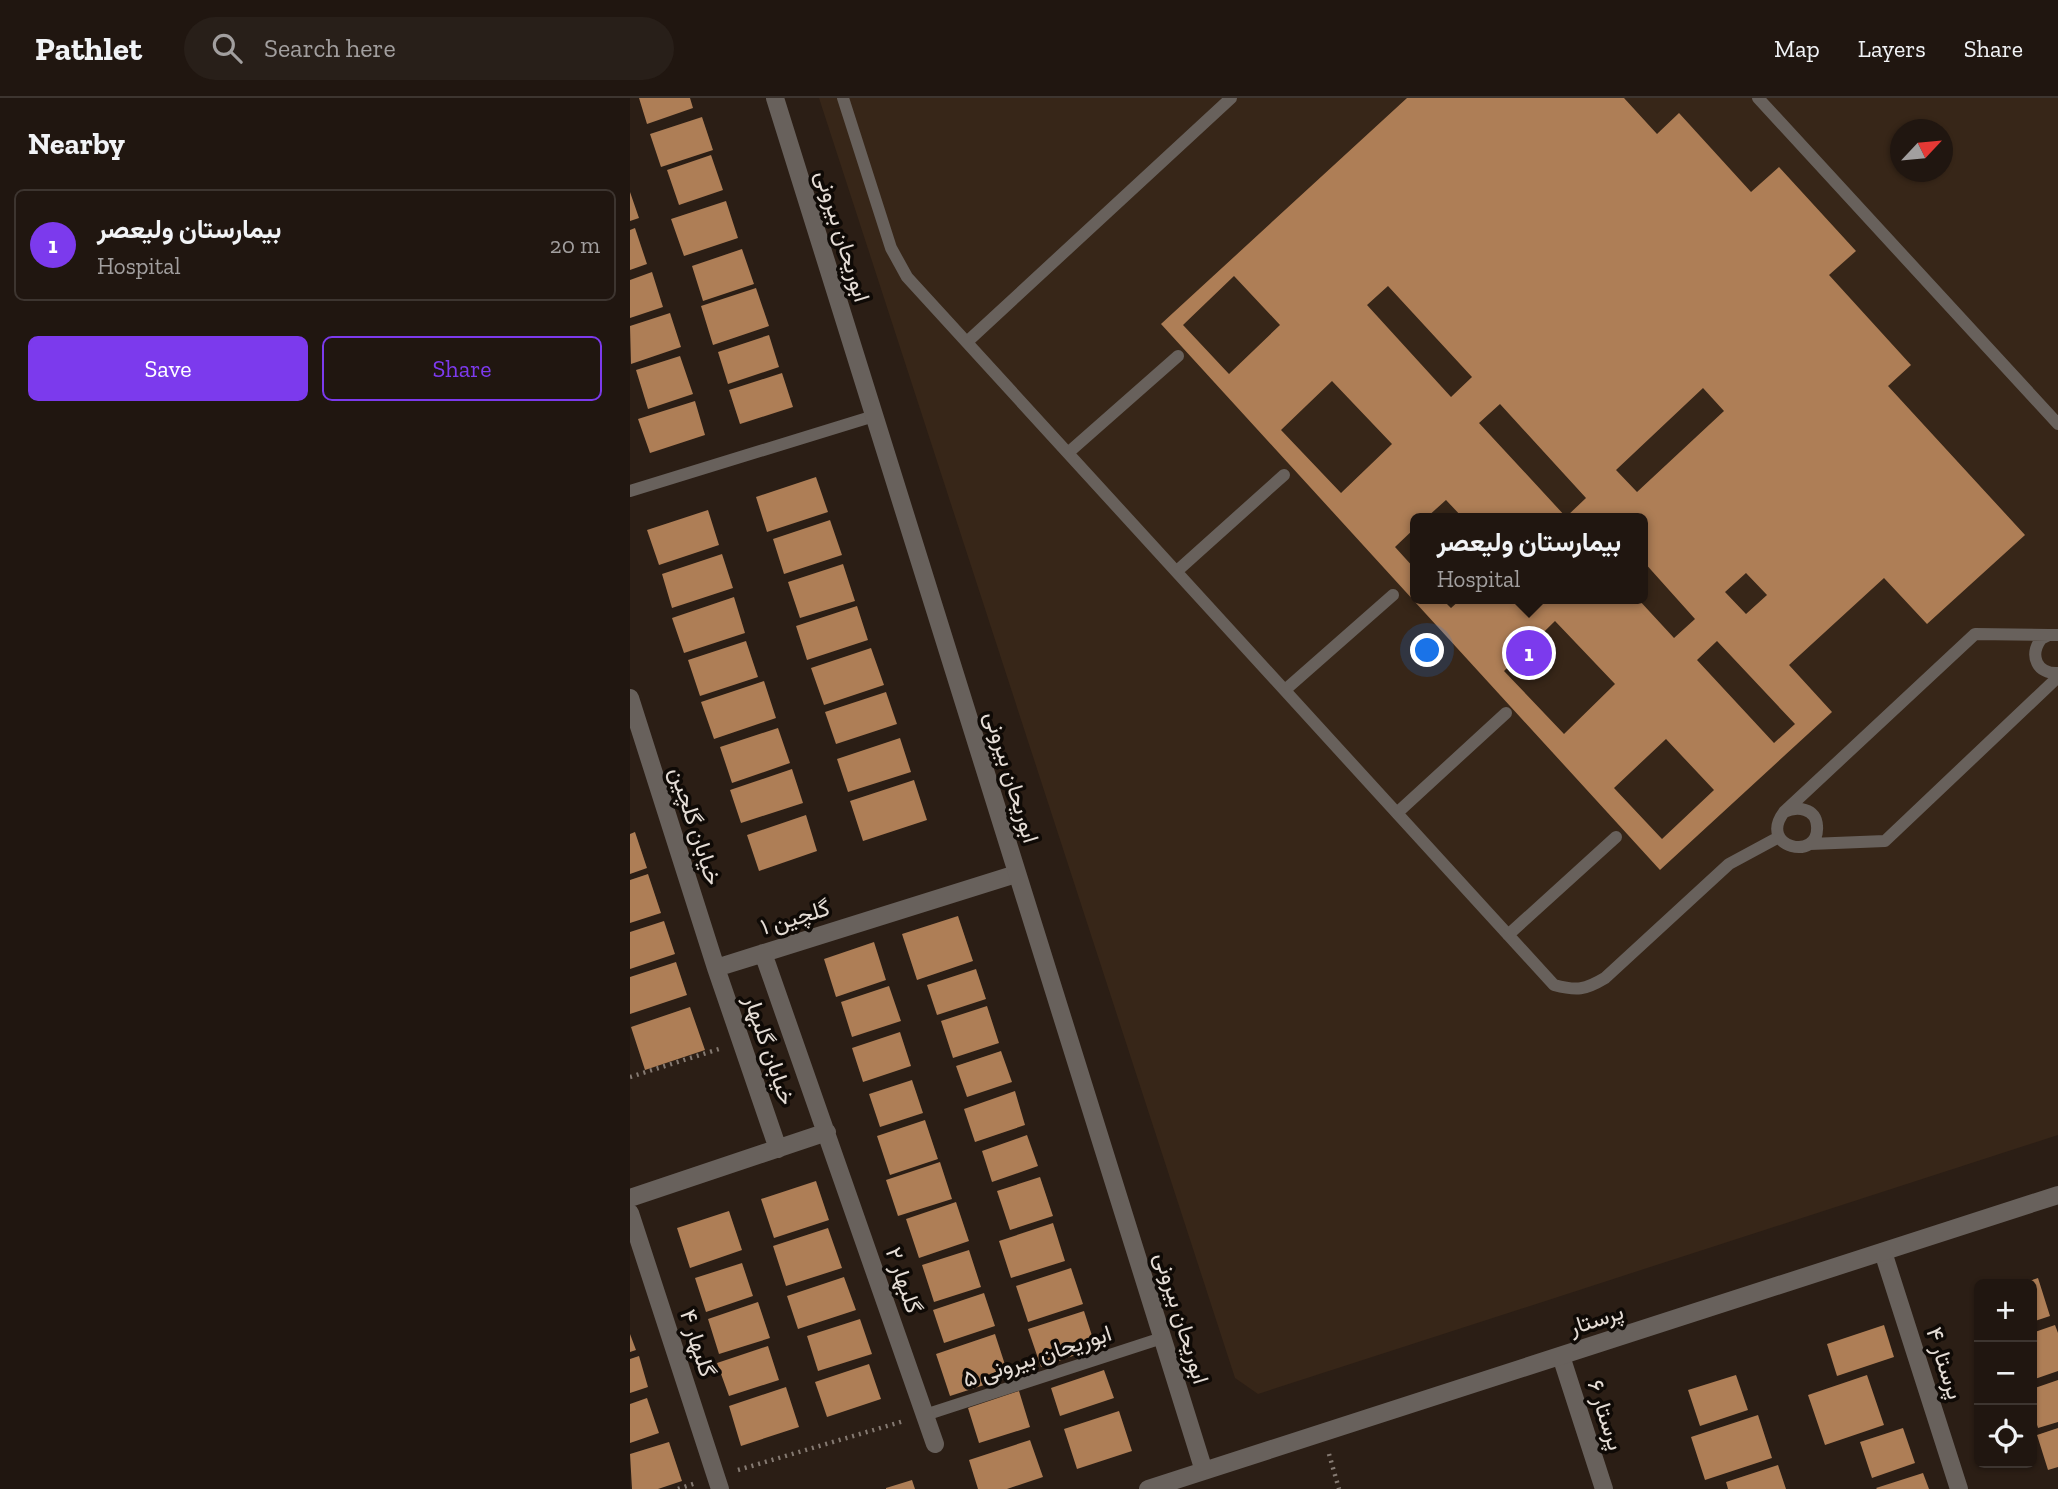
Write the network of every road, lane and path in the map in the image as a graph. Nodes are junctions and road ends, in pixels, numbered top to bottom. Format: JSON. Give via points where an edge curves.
{"nodes":[{"id":1,"x":775,"y":98,"type":"edge"},
{"id":2,"x":844,"y":98,"type":"edge"},
{"id":3,"x":1231,"y":98,"type":"edge"},
{"id":4,"x":1758,"y":98,"type":"edge"},
{"id":5,"x":968,"y":341,"type":"junction"},
{"id":6,"x":1178,"y":356,"type":"dead end"},
{"id":7,"x":874,"y":416,"type":"junction"},
{"id":8,"x":2058,"y":424,"type":"edge"},
{"id":9,"x":1069,"y":452,"type":"junction"},
{"id":10,"x":1284,"y":475,"type":"dead end"},
{"id":11,"x":630,"y":491,"type":"edge"},
{"id":12,"x":1177,"y":571,"type":"junction"},
{"id":13,"x":1393,"y":595,"type":"dead end"},
{"id":14,"x":2053,"y":635,"type":"edge"},
{"id":15,"x":2058,"y":675,"type":"edge"},
{"id":16,"x":1285,"y":690,"type":"junction"},
{"id":17,"x":630,"y":698,"type":"edge"},
{"id":18,"x":1506,"y":713,"type":"dead end"},
{"id":19,"x":1784,"y":812,"type":"junction"},
{"id":20,"x":1397,"y":813,"type":"junction"},
{"id":21,"x":1616,"y":837,"type":"dead end"},
{"id":22,"x":1779,"y":837,"type":"junction"},
{"id":23,"x":1810,"y":844,"type":"junction"},
{"id":24,"x":1016,"y":874,"type":"junction"},
{"id":25,"x":1508,"y":935,"type":"junction"},
{"id":26,"x":763,"y":953,"type":"junction"},
{"id":27,"x":716,"y":968,"type":"junction"},
{"id":28,"x":742,"y":1042,"type":"junction"},
{"id":29,"x":630,"y":1077,"type":"edge"},
{"id":30,"x":827,"y":1132,"type":"junction"},
{"id":31,"x":778,"y":1149,"type":"junction"},
{"id":32,"x":2058,"y":1195,"type":"edge"},
{"id":33,"x":630,"y":1198,"type":"edge"},
{"id":34,"x":630,"y":1213,"type":"edge"},
{"id":35,"x":1884,"y":1252,"type":"junction"},
{"id":36,"x":1162,"y":1338,"type":"junction"},
{"id":37,"x":1561,"y":1356,"type":"junction"},
{"id":38,"x":925,"y":1415,"type":"junction"},
{"id":39,"x":1322,"y":1433,"type":"junction"},
{"id":40,"x":935,"y":1444,"type":"dead end"},
{"id":41,"x":1203,"y":1471,"type":"junction"},
{"id":42,"x":718,"y":1483,"type":"edge"},
{"id":43,"x":678,"y":1489,"type":"edge"},
{"id":44,"x":1148,"y":1489,"type":"edge"},
{"id":45,"x":1339,"y":1489,"type":"edge"},
{"id":46,"x":1604,"y":1489,"type":"edge"},
{"id":47,"x":1959,"y":1489,"type":"edge"}],
"edges":[{"from":1,"to":7,"type":"street","name":"ابوریحان بیرونی"},
{"from":2,"to":5,"type":"lane","via":[[891,248],[907,277]]},
{"from":3,"to":5,"type":"lane"},
{"from":4,"to":8,"type":"lane"},
{"from":5,"to":9,"type":"lane"},
{"from":6,"to":9,"type":"lane"},
{"from":7,"to":11,"type":"lane"},
{"from":7,"to":24,"type":"street","name":"ابوریحان بیرونی"},
{"from":9,"to":12,"type":"lane"},
{"from":10,"to":12,"type":"lane"},
{"from":12,"to":16,"type":"lane"},
{"from":13,"to":16,"type":"lane"},
{"from":14,"to":15,"type":"lane","via":[[2041,639],[2034,655],[2042,670]]},
{"from":14,"to":19,"type":"lane","via":[[1975,634]]},
{"from":15,"to":23,"type":"lane","via":[[1885,841]]},
{"from":16,"to":20,"type":"lane"},
{"from":17,"to":27,"type":"street","name":"خیابان گلچین"},
{"from":18,"to":20,"type":"lane"},
{"from":19,"to":22,"type":"lane","via":[[1778,820]]},
{"from":19,"to":23,"type":"lane","via":[[1801,808],[1815,818],[1818,827]]},
{"from":20,"to":25,"type":"lane"},
{"from":21,"to":25,"type":"lane"},
{"from":22,"to":23,"type":"lane","via":[[1793,848]]},
{"from":22,"to":25,"type":"lane","via":[[1729,864],[1589,988],[1554,985]]},
{"from":24,"to":26,"type":"street","name":"گلچین ۱"},
{"from":24,"to":36,"type":"street","name":"ابوریحان بیرونی"},
{"from":26,"to":27,"type":"street","name":"گلچین ۱"},
{"from":26,"to":30,"type":"street","name":"گلبهار ۲"},
{"from":27,"to":28,"type":"street","name":"خیابان گلبهار"},
{"from":28,"to":29,"type":"path"},
{"from":28,"to":31,"type":"street","name":"خیابان گلبهار"},
{"from":30,"to":31,"type":"street"},
{"from":30,"to":38,"type":"street","name":"گلبهار ۲"},
{"from":31,"to":33,"type":"street"},
{"from":32,"to":35,"type":"street","name":"پرستار"},
{"from":34,"to":42,"type":"street","name":"گلبهار ۴"},
{"from":35,"to":37,"type":"street","name":"پرستار"},
{"from":35,"to":47,"type":"street","name":"پرستار ۴"},
{"from":36,"to":38,"type":"lane","name":"ابوریحان بیرونی ۵"},
{"from":36,"to":41,"type":"street","name":"ابوریحان بیرونی"},
{"from":37,"to":39,"type":"street","name":"پرستار"},
{"from":37,"to":46,"type":"street","name":"پرستار ۶"},
{"from":38,"to":40,"type":"street","name":"گلبهار ۲"},
{"from":38,"to":42,"type":"path"},
{"from":39,"to":41,"type":"street","name":"پرستار"},
{"from":39,"to":45,"type":"path"},
{"from":41,"to":44,"type":"street","name":"پرستار"},
{"from":42,"to":43,"type":"path"}]}
